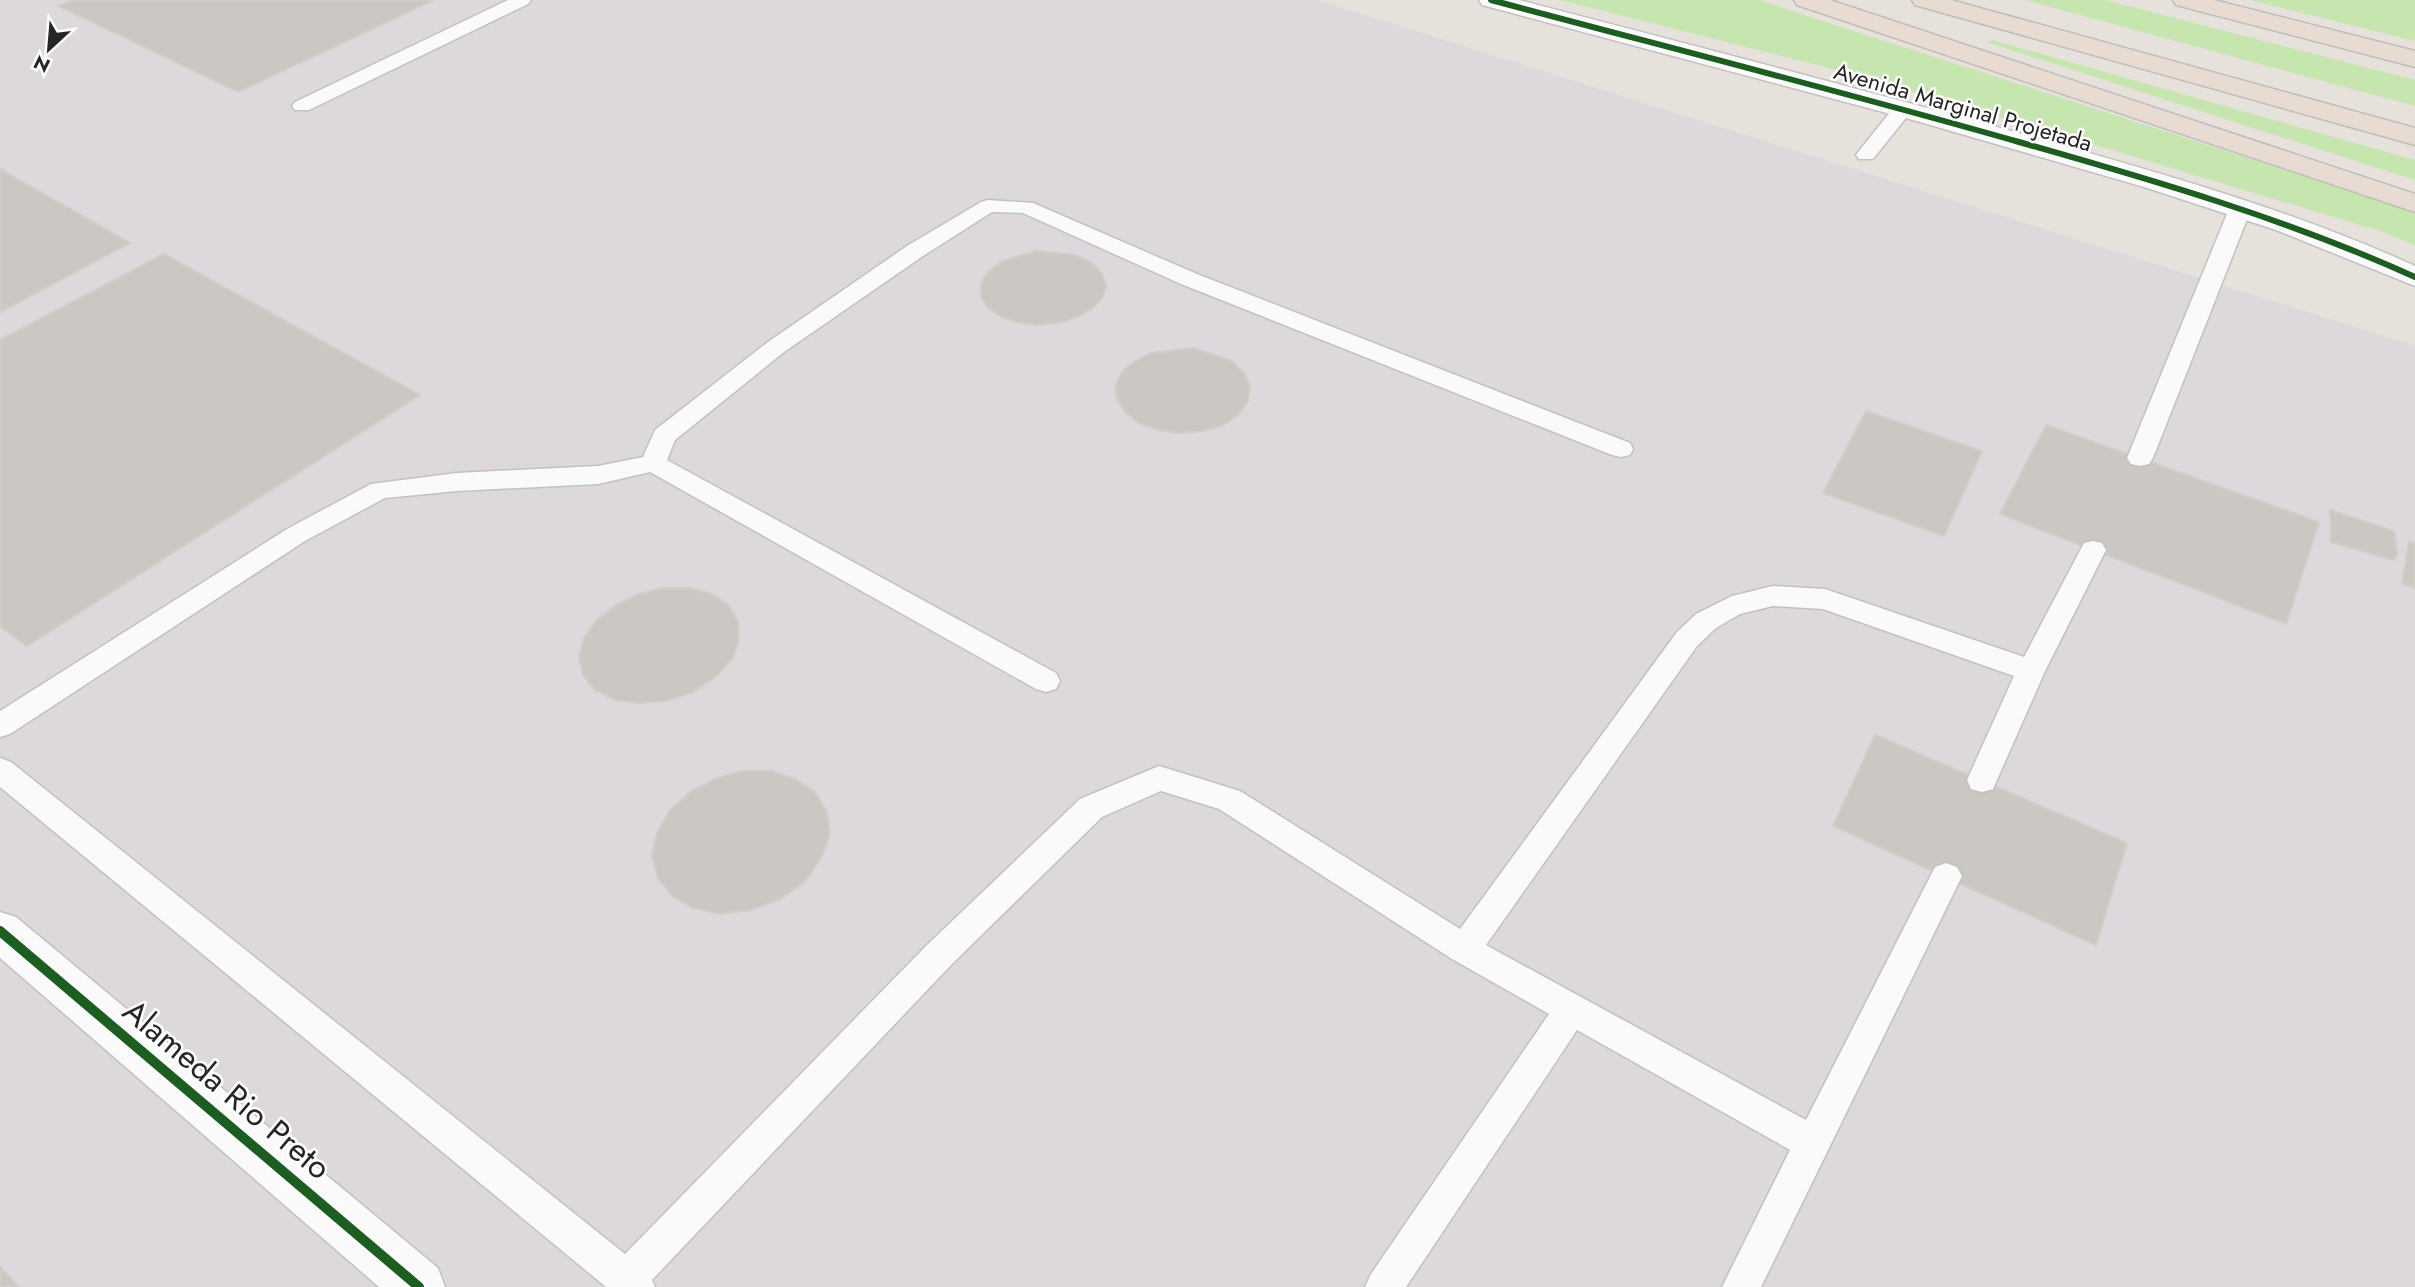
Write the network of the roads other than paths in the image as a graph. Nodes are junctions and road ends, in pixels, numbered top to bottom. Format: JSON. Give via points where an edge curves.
{"nodes":[{"id":1,"x":522,"y":0,"type":"edge"},
{"id":2,"x":1491,"y":0,"type":"edge"},
{"id":3,"x":1806,"y":0,"type":"edge"},
{"id":4,"x":1924,"y":0,"type":"edge"},
{"id":5,"x":2185,"y":0,"type":"edge"},
{"id":6,"x":2415,"y":59,"type":"edge"},
{"id":7,"x":302,"y":106,"type":"dead end"},
{"id":8,"x":1902,"y":110,"type":"junction"},
{"id":9,"x":2415,"y":137,"type":"edge"},
{"id":10,"x":1866,"y":155,"type":"dead end"},
{"id":11,"x":2415,"y":203,"type":"edge"},
{"id":12,"x":2240,"y":209,"type":"junction"},
{"id":13,"x":2415,"y":277,"type":"edge"},
{"id":14,"x":1621,"y":449,"type":"dead end"},
{"id":15,"x":2140,"y":458,"type":"dead end"},
{"id":16,"x":653,"y":463,"type":"junction"},
{"id":17,"x":2093,"y":550,"type":"dead end"},
{"id":18,"x":2031,"y":671,"type":"junction"},
{"id":19,"x":1046,"y":681,"type":"dead end"},
{"id":20,"x":0,"y":726,"type":"edge"},
{"id":21,"x":0,"y":770,"type":"edge"},
{"id":22,"x":1982,"y":780,"type":"dead end"},
{"id":23,"x":1946,"y":876,"type":"dead end"},
{"id":24,"x":0,"y":931,"type":"edge"},
{"id":25,"x":1464,"y":949,"type":"junction"},
{"id":26,"x":1572,"y":1009,"type":"junction"},
{"id":27,"x":1814,"y":1144,"type":"junction"},
{"id":28,"x":404,"y":1282,"type":"edge"},
{"id":29,"x":632,"y":1283,"type":"edge"},
{"id":30,"x":1384,"y":1287,"type":"edge"},
{"id":31,"x":1741,"y":1287,"type":"edge"}],
"edges":[{"from":1,"to":7,"type":"lane"},
{"from":2,"to":8,"type":"street","name":"Avenida Marginal Projetada"},
{"from":3,"to":11,"type":"highway"},
{"from":4,"to":9,"type":"highway"},
{"from":5,"to":6,"type":"highway"},
{"from":8,"to":10,"type":"lane"},
{"from":8,"to":12,"type":"street","name":"Avenida Marginal Projetada"},
{"from":12,"to":13,"type":"street","name":"Avenida Marginal Projetada","via":[[2319,235]]},
{"from":12,"to":15,"type":"lane"},
{"from":14,"to":16,"type":"lane","via":[[1189,279],[1026,207],[988,206],[776,347],[664,436]]},
{"from":16,"to":19,"type":"lane"},
{"from":16,"to":20,"type":"lane","via":[[598,475],[380,490],[296,534]]},
{"from":17,"to":18,"type":"lane"},
{"from":18,"to":22,"type":"lane"},
{"from":18,"to":25,"type":"lane","via":[[1825,599],[1773,596],[1732,606],[1687,639]]},
{"from":21,"to":29,"type":"lane"},
{"from":23,"to":27,"type":"lane"},
{"from":24,"to":28,"type":"street","name":"Alameda Rio Preto"},
{"from":25,"to":26,"type":"lane"},
{"from":25,"to":29,"type":"lane","via":[[1229,800],[1159,778],[1091,808],[939,955]]},
{"from":26,"to":27,"type":"lane"},
{"from":26,"to":30,"type":"lane"},
{"from":27,"to":31,"type":"lane"}]}
